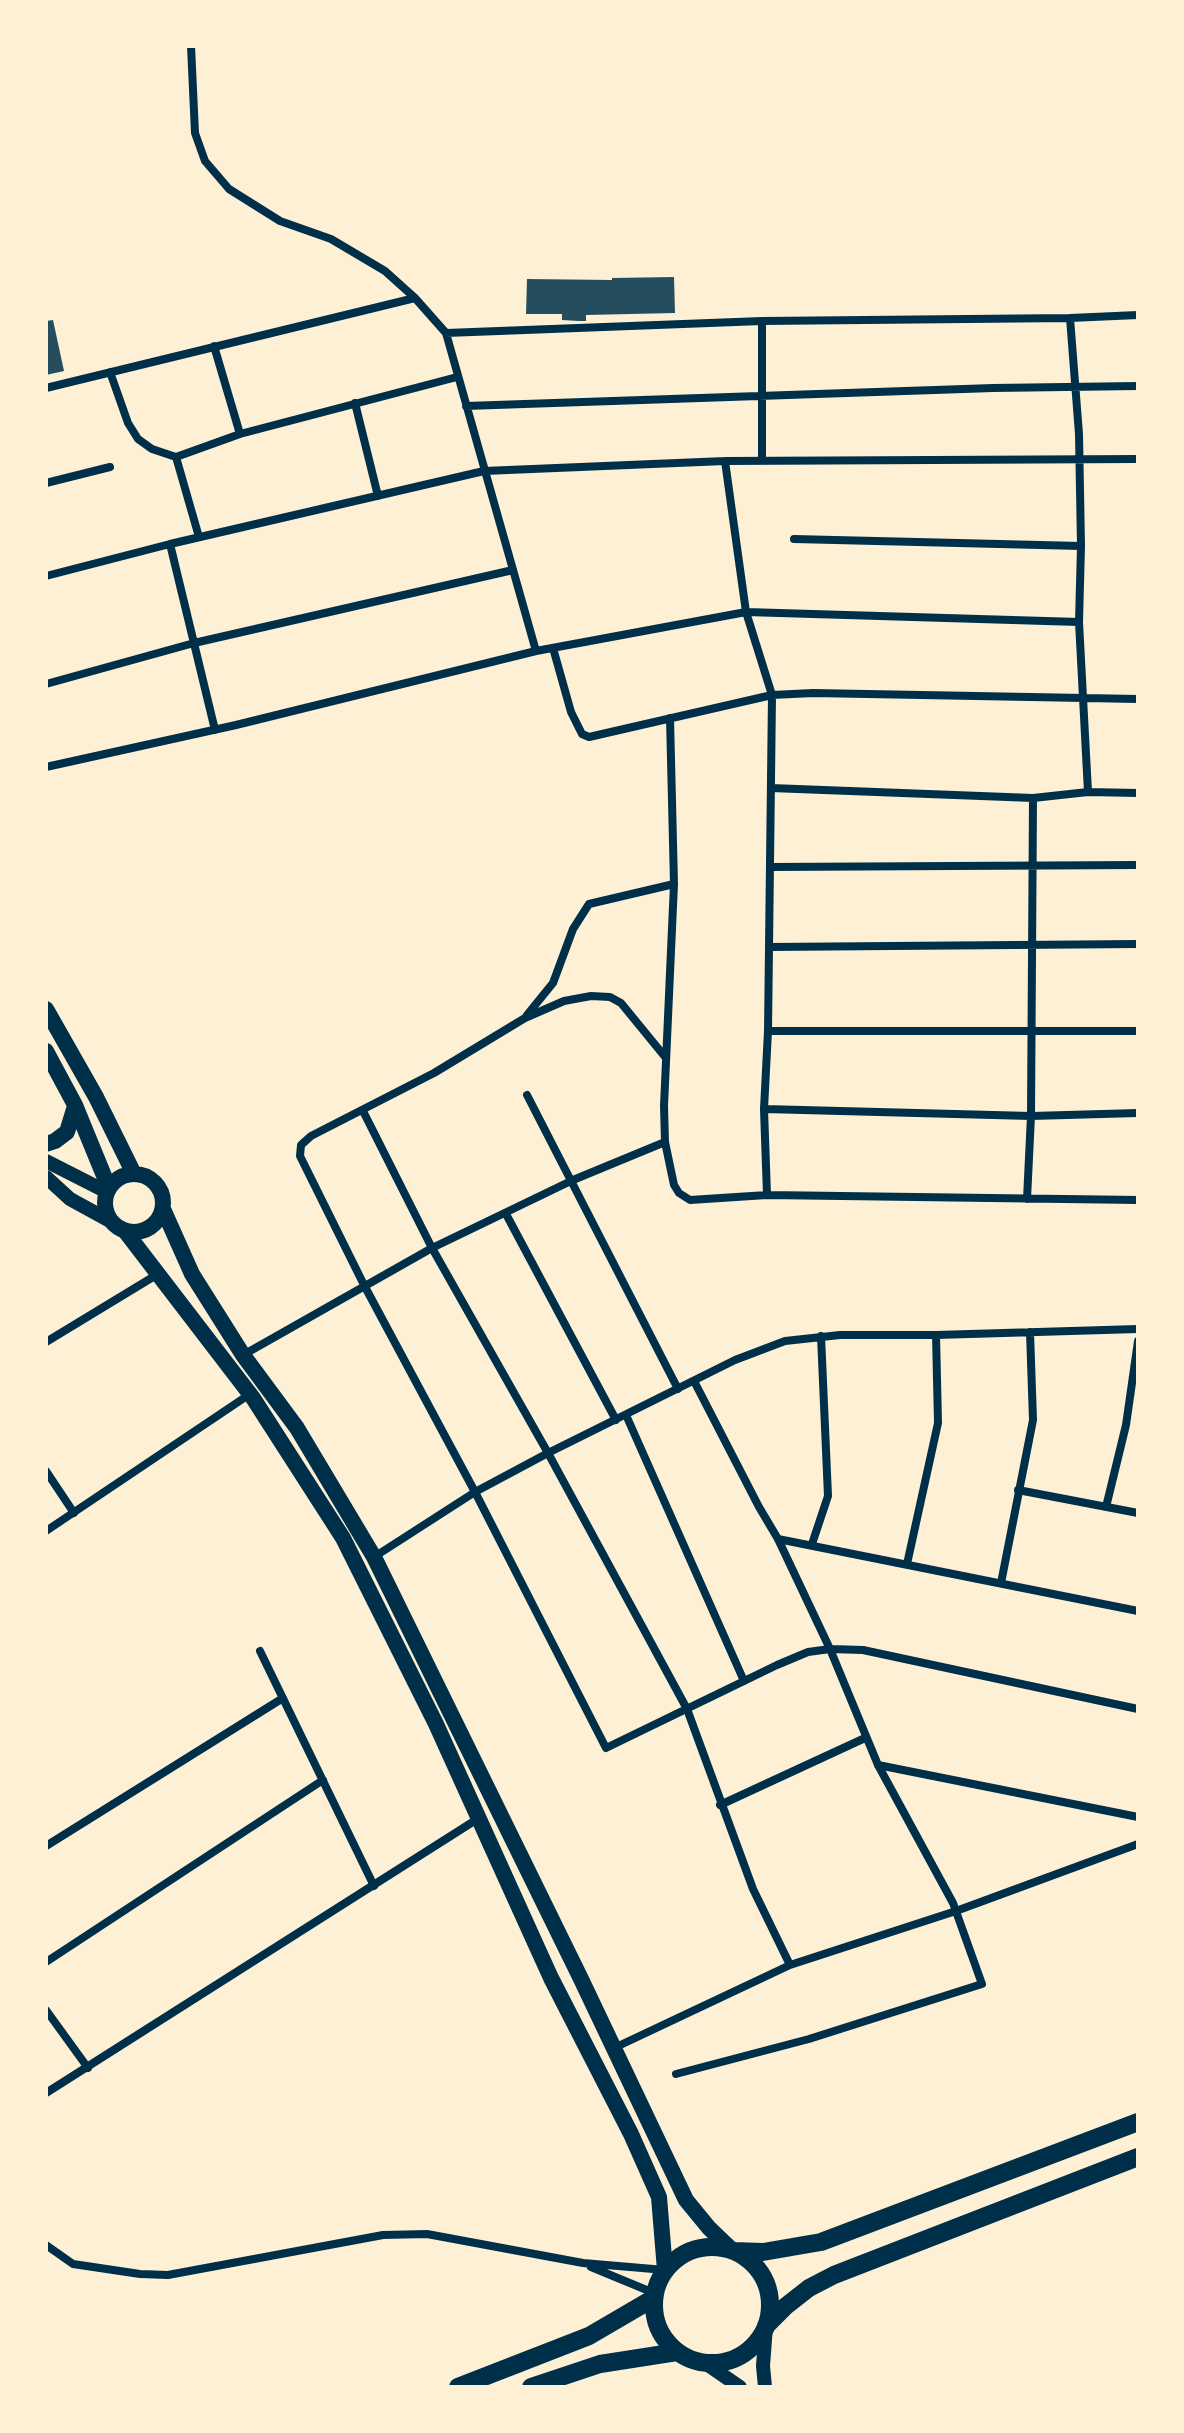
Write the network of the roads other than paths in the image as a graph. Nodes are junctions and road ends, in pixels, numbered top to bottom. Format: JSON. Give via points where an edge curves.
{"nodes":[{"id":1,"x":191,"y":46,"type":"edge"},
{"id":2,"x":415,"y":298,"type":"junction"},
{"id":3,"x":1138,"y":315,"type":"edge"},
{"id":4,"x":1070,"y":318,"type":"junction"},
{"id":5,"x":762,"y":321,"type":"junction"},
{"id":6,"x":446,"y":333,"type":"junction"},
{"id":7,"x":214,"y":346,"type":"junction"},
{"id":8,"x":110,"y":372,"type":"junction"},
{"id":9,"x":457,"y":377,"type":"junction"},
{"id":10,"x":1076,"y":386,"type":"junction"},
{"id":11,"x":1138,"y":386,"type":"edge"},
{"id":12,"x":46,"y":388,"type":"edge"},
{"id":13,"x":763,"y":396,"type":"junction"},
{"id":14,"x":355,"y":403,"type":"junction"},
{"id":15,"x":466,"y":406,"type":"junction"},
{"id":16,"x":240,"y":434,"type":"junction"},
{"id":17,"x":176,"y":457,"type":"junction"},
{"id":18,"x":1138,"y":459,"type":"edge"},
{"id":19,"x":1080,"y":460,"type":"junction"},
{"id":20,"x":725,"y":461,"type":"junction"},
{"id":21,"x":762,"y":461,"type":"junction"},
{"id":22,"x":110,"y":467,"type":"dead end"},
{"id":23,"x":484,"y":471,"type":"junction"},
{"id":24,"x":46,"y":483,"type":"edge"},
{"id":25,"x":378,"y":496,"type":"junction"},
{"id":26,"x":199,"y":537,"type":"junction"},
{"id":27,"x":794,"y":539,"type":"dead end"},
{"id":28,"x":170,"y":544,"type":"junction"},
{"id":29,"x":1081,"y":546,"type":"junction"},
{"id":30,"x":513,"y":570,"type":"junction"},
{"id":31,"x":46,"y":576,"type":"edge"},
{"id":32,"x":746,"y":612,"type":"junction"},
{"id":33,"x":1079,"y":622,"type":"junction"},
{"id":34,"x":194,"y":643,"type":"junction"},
{"id":35,"x":553,"y":648,"type":"junction"},
{"id":36,"x":536,"y":651,"type":"junction"},
{"id":37,"x":46,"y":684,"type":"edge"},
{"id":38,"x":772,"y":695,"type":"junction"},
{"id":39,"x":1084,"y":699,"type":"junction"},
{"id":40,"x":1138,"y":699,"type":"edge"},
{"id":41,"x":670,"y":718,"type":"junction"},
{"id":42,"x":215,"y":730,"type":"junction"},
{"id":43,"x":46,"y":767,"type":"edge"},
{"id":44,"x":771,"y":788,"type":"junction"},
{"id":45,"x":1088,"y":792,"type":"junction"},
{"id":46,"x":1138,"y":793,"type":"edge"},
{"id":47,"x":1033,"y":798,"type":"junction"},
{"id":48,"x":1032,"y":865,"type":"junction"},
{"id":49,"x":1138,"y":865,"type":"edge"},
{"id":50,"x":770,"y":867,"type":"junction"},
{"id":51,"x":674,"y":884,"type":"junction"},
{"id":52,"x":1138,"y":944,"type":"edge"},
{"id":53,"x":1032,"y":945,"type":"junction"},
{"id":54,"x":769,"y":947,"type":"junction"},
{"id":55,"x":46,"y":1009,"type":"edge"},
{"id":56,"x":525,"y":1018,"type":"junction"},
{"id":57,"x":768,"y":1031,"type":"junction"},
{"id":58,"x":1031,"y":1031,"type":"junction"},
{"id":59,"x":1138,"y":1031,"type":"edge"},
{"id":60,"x":46,"y":1051,"type":"edge"},
{"id":61,"x":666,"y":1058,"type":"junction"},
{"id":62,"x":527,"y":1095,"type":"dead end"},
{"id":63,"x":75,"y":1105,"type":"junction"},
{"id":64,"x":764,"y":1109,"type":"junction"},
{"id":65,"x":363,"y":1111,"type":"junction"},
{"id":66,"x":1138,"y":1113,"type":"edge"},
{"id":67,"x":1031,"y":1116,"type":"junction"},
{"id":68,"x":665,"y":1142,"type":"junction"},
{"id":69,"x":46,"y":1144,"type":"edge"},
{"id":70,"x":46,"y":1161,"type":"edge"},
{"id":71,"x":134,"y":1174,"type":"junction"},
{"id":72,"x":573,"y":1180,"type":"junction"},
{"id":73,"x":47,"y":1181,"type":"edge"},
{"id":74,"x":108,"y":1190,"type":"junction"},
{"id":75,"x":767,"y":1195,"type":"junction"},
{"id":76,"x":1027,"y":1199,"type":"junction"},
{"id":77,"x":1138,"y":1200,"type":"edge"},
{"id":78,"x":163,"y":1209,"type":"junction"},
{"id":79,"x":506,"y":1214,"type":"junction"},
{"id":80,"x":118,"y":1226,"type":"junction"},
{"id":81,"x":432,"y":1248,"type":"junction"},
{"id":82,"x":158,"y":1274,"type":"junction"},
{"id":83,"x":364,"y":1285,"type":"junction"},
{"id":84,"x":1138,"y":1329,"type":"edge"},
{"id":85,"x":1030,"y":1332,"type":"junction"},
{"id":86,"x":936,"y":1335,"type":"junction"},
{"id":87,"x":821,"y":1336,"type":"junction"},
{"id":88,"x":1138,"y":1341,"type":"edge"},
{"id":89,"x":46,"y":1342,"type":"edge"},
{"id":90,"x":243,"y":1355,"type":"junction"},
{"id":91,"x":694,"y":1381,"type":"junction"},
{"id":92,"x":678,"y":1389,"type":"junction"},
{"id":93,"x":250,"y":1394,"type":"junction"},
{"id":94,"x":626,"y":1415,"type":"junction"},
{"id":95,"x":616,"y":1420,"type":"junction"},
{"id":96,"x":548,"y":1453,"type":"junction"},
{"id":97,"x":46,"y":1471,"type":"edge"},
{"id":98,"x":1018,"y":1490,"type":"junction"},
{"id":99,"x":475,"y":1492,"type":"junction"},
{"id":100,"x":1106,"y":1507,"type":"junction"},
{"id":101,"x":74,"y":1513,"type":"junction"},
{"id":102,"x":1138,"y":1513,"type":"edge"},
{"id":103,"x":46,"y":1531,"type":"edge"},
{"id":104,"x":778,"y":1539,"type":"junction"},
{"id":105,"x":812,"y":1544,"type":"junction"},
{"id":106,"x":374,"y":1557,"type":"junction"},
{"id":107,"x":907,"y":1564,"type":"junction"},
{"id":108,"x":1001,"y":1583,"type":"junction"},
{"id":109,"x":1138,"y":1611,"type":"edge"},
{"id":110,"x":830,"y":1649,"type":"junction"},
{"id":111,"x":260,"y":1651,"type":"dead end"},
{"id":112,"x":744,"y":1681,"type":"junction"},
{"id":113,"x":283,"y":1698,"type":"junction"},
{"id":114,"x":687,"y":1709,"type":"junction"},
{"id":115,"x":1138,"y":1709,"type":"edge"},
{"id":116,"x":865,"y":1738,"type":"junction"},
{"id":117,"x":878,"y":1765,"type":"junction"},
{"id":118,"x":323,"y":1780,"type":"junction"},
{"id":119,"x":720,"y":1805,"type":"junction"},
{"id":120,"x":1138,"y":1817,"type":"edge"},
{"id":121,"x":479,"y":1818,"type":"junction"},
{"id":122,"x":1138,"y":1844,"type":"edge"},
{"id":123,"x":46,"y":1846,"type":"edge"},
{"id":124,"x":374,"y":1886,"type":"junction"},
{"id":125,"x":956,"y":1911,"type":"junction"},
{"id":126,"x":46,"y":1962,"type":"edge"},
{"id":127,"x":790,"y":1965,"type":"junction"},
{"id":128,"x":46,"y":2010,"type":"edge"},
{"id":129,"x":614,"y":2048,"type":"junction"},
{"id":130,"x":88,"y":2068,"type":"junction"},
{"id":131,"x":676,"y":2074,"type":"dead end"},
{"id":132,"x":46,"y":2093,"type":"edge"},
{"id":133,"x":1138,"y":2122,"type":"edge"},
{"id":134,"x":1138,"y":2157,"type":"edge"},
{"id":135,"x":46,"y":2245,"type":"edge"},
{"id":136,"x":733,"y":2251,"type":"junction"},
{"id":137,"x":583,"y":2263,"type":"junction"},
{"id":138,"x":665,"y":2270,"type":"junction"},
{"id":139,"x":654,"y":2296,"type":"junction"},
{"id":140,"x":766,"y":2326,"type":"junction"},
{"id":141,"x":677,"y":2352,"type":"junction"},
{"id":142,"x":705,"y":2363,"type":"junction"},
{"id":143,"x":458,"y":2387,"type":"edge"},
{"id":144,"x":531,"y":2387,"type":"edge"},
{"id":145,"x":740,"y":2387,"type":"edge"},
{"id":146,"x":765,"y":2387,"type":"edge"}],
"edges":[{"from":1,"to":2,"type":"street","via":[[195,133],[205,161],[229,189],[280,221],[331,239],[385,271]]},
{"from":2,"to":6,"type":"street"},
{"from":2,"to":7,"type":"street"},
{"from":3,"to":4,"type":"street"},
{"from":4,"to":5,"type":"street"},
{"from":4,"to":10,"type":"street"},
{"from":5,"to":6,"type":"street"},
{"from":5,"to":13,"type":"street"},
{"from":6,"to":9,"type":"street"},
{"from":7,"to":8,"type":"street"},
{"from":7,"to":16,"type":"street"},
{"from":8,"to":12,"type":"street"},
{"from":8,"to":17,"type":"street","via":[[138,439]]},
{"from":9,"to":14,"type":"street"},
{"from":9,"to":15,"type":"street"},
{"from":10,"to":11,"type":"street"},
{"from":10,"to":13,"type":"street"},
{"from":10,"to":19,"type":"street"},
{"from":13,"to":15,"type":"street"},
{"from":13,"to":21,"type":"street"},
{"from":14,"to":16,"type":"street"},
{"from":14,"to":25,"type":"street"},
{"from":15,"to":23,"type":"street"},
{"from":16,"to":17,"type":"street"},
{"from":17,"to":26,"type":"street"},
{"from":18,"to":19,"type":"street"},
{"from":19,"to":21,"type":"street"},
{"from":19,"to":29,"type":"street"},
{"from":20,"to":21,"type":"street"},
{"from":20,"to":23,"type":"street"},
{"from":20,"to":32,"type":"street"},
{"from":22,"to":24,"type":"street"},
{"from":23,"to":25,"type":"street"},
{"from":23,"to":30,"type":"street"},
{"from":25,"to":26,"type":"street"},
{"from":26,"to":28,"type":"street"},
{"from":27,"to":29,"type":"street"},
{"from":28,"to":31,"type":"street"},
{"from":28,"to":34,"type":"street"},
{"from":29,"to":33,"type":"street"},
{"from":30,"to":34,"type":"street"},
{"from":30,"to":36,"type":"street"},
{"from":32,"to":33,"type":"street"},
{"from":32,"to":35,"type":"street"},
{"from":32,"to":38,"type":"street"},
{"from":33,"to":39,"type":"street"},
{"from":34,"to":37,"type":"street"},
{"from":34,"to":42,"type":"street"},
{"from":35,"to":36,"type":"street"},
{"from":35,"to":41,"type":"street","via":[[582,734],[599,736]]},
{"from":36,"to":42,"type":"street"},
{"from":38,"to":39,"type":"street"},
{"from":38,"to":41,"type":"street"},
{"from":38,"to":44,"type":"street"},
{"from":39,"to":40,"type":"street"},
{"from":39,"to":45,"type":"street"},
{"from":41,"to":51,"type":"street"},
{"from":42,"to":43,"type":"street"},
{"from":44,"to":47,"type":"street"},
{"from":44,"to":50,"type":"street"},
{"from":45,"to":46,"type":"street"},
{"from":45,"to":47,"type":"street"},
{"from":47,"to":48,"type":"street"},
{"from":48,"to":49,"type":"street"},
{"from":48,"to":50,"type":"street"},
{"from":48,"to":53,"type":"street"},
{"from":50,"to":54,"type":"street"},
{"from":51,"to":56,"type":"street","via":[[589,904],[573,929],[553,983]]},
{"from":51,"to":61,"type":"street"},
{"from":52,"to":53,"type":"street"},
{"from":53,"to":54,"type":"street"},
{"from":53,"to":58,"type":"street"},
{"from":54,"to":57,"type":"street"},
{"from":55,"to":71,"type":"main road"},
{"from":56,"to":61,"type":"street","via":[[564,1001],[610,997],[621,1003]]},
{"from":56,"to":65,"type":"street"},
{"from":57,"to":58,"type":"street"},
{"from":57,"to":64,"type":"street"},
{"from":58,"to":59,"type":"street"},
{"from":58,"to":67,"type":"street"},
{"from":60,"to":63,"type":"main road"},
{"from":61,"to":68,"type":"street"},
{"from":62,"to":72,"type":"street"},
{"from":63,"to":69,"type":"main road","via":[[67,1132]]},
{"from":63,"to":74,"type":"main road"},
{"from":64,"to":67,"type":"street"},
{"from":64,"to":75,"type":"street"},
{"from":65,"to":81,"type":"street"},
{"from":65,"to":83,"type":"street","via":[[311,1136],[301,1145],[300,1156]]},
{"from":66,"to":67,"type":"street"},
{"from":67,"to":76,"type":"street"},
{"from":68,"to":72,"type":"street"},
{"from":68,"to":75,"type":"street","via":[[674,1185],[690,1200]]},
{"from":70,"to":74,"type":"street"},
{"from":71,"to":74,"type":"main road"},
{"from":71,"to":78,"type":"main road","via":[[157,1185]]},
{"from":72,"to":79,"type":"street"},
{"from":72,"to":92,"type":"street"},
{"from":73,"to":80,"type":"street"},
{"from":74,"to":80,"type":"main road","via":[[105,1208]]},
{"from":75,"to":76,"type":"street"},
{"from":76,"to":77,"type":"street"},
{"from":78,"to":80,"type":"main road","via":[[148,1229]]},
{"from":78,"to":90,"type":"main road","via":[[192,1274]]},
{"from":79,"to":81,"type":"street"},
{"from":79,"to":95,"type":"street"},
{"from":80,"to":82,"type":"main road"},
{"from":81,"to":83,"type":"street"},
{"from":81,"to":96,"type":"street"},
{"from":82,"to":89,"type":"street"},
{"from":82,"to":93,"type":"main road"},
{"from":83,"to":90,"type":"street"},
{"from":83,"to":99,"type":"street"},
{"from":84,"to":85,"type":"street"},
{"from":85,"to":86,"type":"street"},
{"from":85,"to":98,"type":"street","via":[[1033,1420]]},
{"from":86,"to":87,"type":"street"},
{"from":86,"to":107,"type":"street","via":[[938,1423]]},
{"from":87,"to":91,"type":"street","via":[[758,1350]]},
{"from":87,"to":105,"type":"street","via":[[828,1496]]},
{"from":88,"to":100,"type":"street","via":[[1126,1425]]},
{"from":90,"to":106,"type":"main road","via":[[297,1428]]},
{"from":91,"to":92,"type":"street"},
{"from":91,"to":104,"type":"street"},
{"from":92,"to":94,"type":"street"},
{"from":93,"to":101,"type":"street"},
{"from":93,"to":121,"type":"main road","via":[[343,1538]]},
{"from":94,"to":95,"type":"street"},
{"from":94,"to":112,"type":"street"},
{"from":95,"to":96,"type":"street"},
{"from":96,"to":99,"type":"street"},
{"from":96,"to":114,"type":"street"},
{"from":97,"to":101,"type":"street"},
{"from":98,"to":100,"type":"street"},
{"from":98,"to":108,"type":"street"},
{"from":99,"to":106,"type":"street"},
{"from":99,"to":114,"type":"street","via":[[606,1748]]},
{"from":100,"to":102,"type":"street"},
{"from":101,"to":103,"type":"street"},
{"from":104,"to":105,"type":"street"},
{"from":104,"to":110,"type":"street"},
{"from":105,"to":107,"type":"street"},
{"from":106,"to":129,"type":"main road"},
{"from":107,"to":108,"type":"street"},
{"from":108,"to":109,"type":"street"},
{"from":110,"to":112,"type":"street","via":[[808,1652]]},
{"from":110,"to":115,"type":"street","via":[[863,1650]]},
{"from":110,"to":116,"type":"street"},
{"from":111,"to":113,"type":"street"},
{"from":112,"to":114,"type":"street"},
{"from":113,"to":118,"type":"street"},
{"from":113,"to":123,"type":"street"},
{"from":114,"to":119,"type":"street"},
{"from":116,"to":117,"type":"street"},
{"from":116,"to":119,"type":"street"},
{"from":117,"to":120,"type":"street"},
{"from":117,"to":125,"type":"street"},
{"from":118,"to":124,"type":"street"},
{"from":118,"to":126,"type":"street"},
{"from":119,"to":127,"type":"street"},
{"from":121,"to":124,"type":"street"},
{"from":121,"to":138,"type":"main road","via":[[659,2197]]},
{"from":122,"to":125,"type":"street"},
{"from":124,"to":130,"type":"street"},
{"from":125,"to":127,"type":"street"},
{"from":125,"to":131,"type":"street","via":[[982,1984]]},
{"from":127,"to":129,"type":"street"},
{"from":128,"to":130,"type":"street"},
{"from":129,"to":136,"type":"main road","via":[[686,2200]]},
{"from":130,"to":132,"type":"street"},
{"from":133,"to":136,"type":"highway","via":[[821,2242],[763,2252]]},
{"from":134,"to":140,"type":"highway","via":[[834,2275],[809,2288]]},
{"from":135,"to":137,"type":"street","via":[[73,2264],[168,2275],[383,2235],[427,2234]]},
{"from":136,"to":138,"type":"highway","via":[[703,2247]]},
{"from":136,"to":140,"type":"highway","via":[[747,2258],[765,2282]]},
{"from":137,"to":138,"type":"street"},
{"from":137,"to":139,"type":"street"},
{"from":138,"to":139,"type":"highway"},
{"from":139,"to":141,"type":"highway","via":[[658,2328]]},
{"from":139,"to":143,"type":"highway","via":[[589,2336]]},
{"from":140,"to":142,"type":"highway","via":[[748,2350]]},
{"from":140,"to":146,"type":"street"},
{"from":141,"to":142,"type":"highway"},
{"from":141,"to":144,"type":"highway","via":[[600,2364]]},
{"from":142,"to":145,"type":"street"}]}
